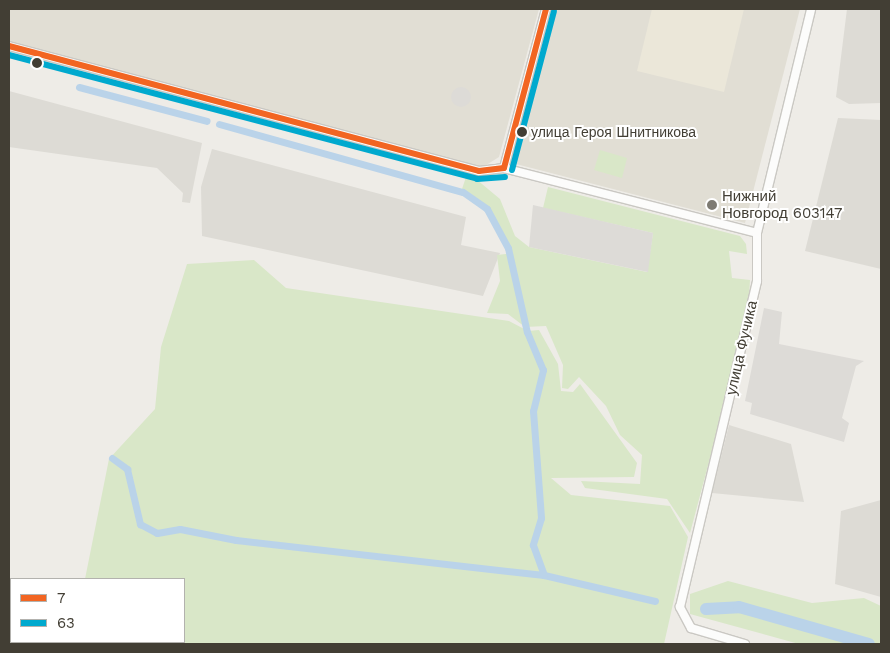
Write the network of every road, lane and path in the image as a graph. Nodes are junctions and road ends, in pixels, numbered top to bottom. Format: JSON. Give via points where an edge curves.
{"nodes":[{"id":1,"x":546,"y":9,"type":"edge"},
{"id":2,"x":811,"y":9,"type":"edge"},
{"id":3,"x":9,"y":46,"type":"edge"},
{"id":4,"x":504,"y":168,"type":"junction"},
{"id":5,"x":757,"y":233,"type":"junction"},
{"id":6,"x":745,"y":644,"type":"edge"}],
"edges":[{"from":1,"to":4,"type":"street"},
{"from":2,"to":5,"type":"street","name":"улица Фучика"},
{"from":3,"to":4,"type":"street","via":[[479,171]]},
{"from":4,"to":5,"type":"street"},
{"from":5,"to":6,"type":"street","name":"улица Фучика","via":[[757,281],[680,607],[691,628]]}]}
